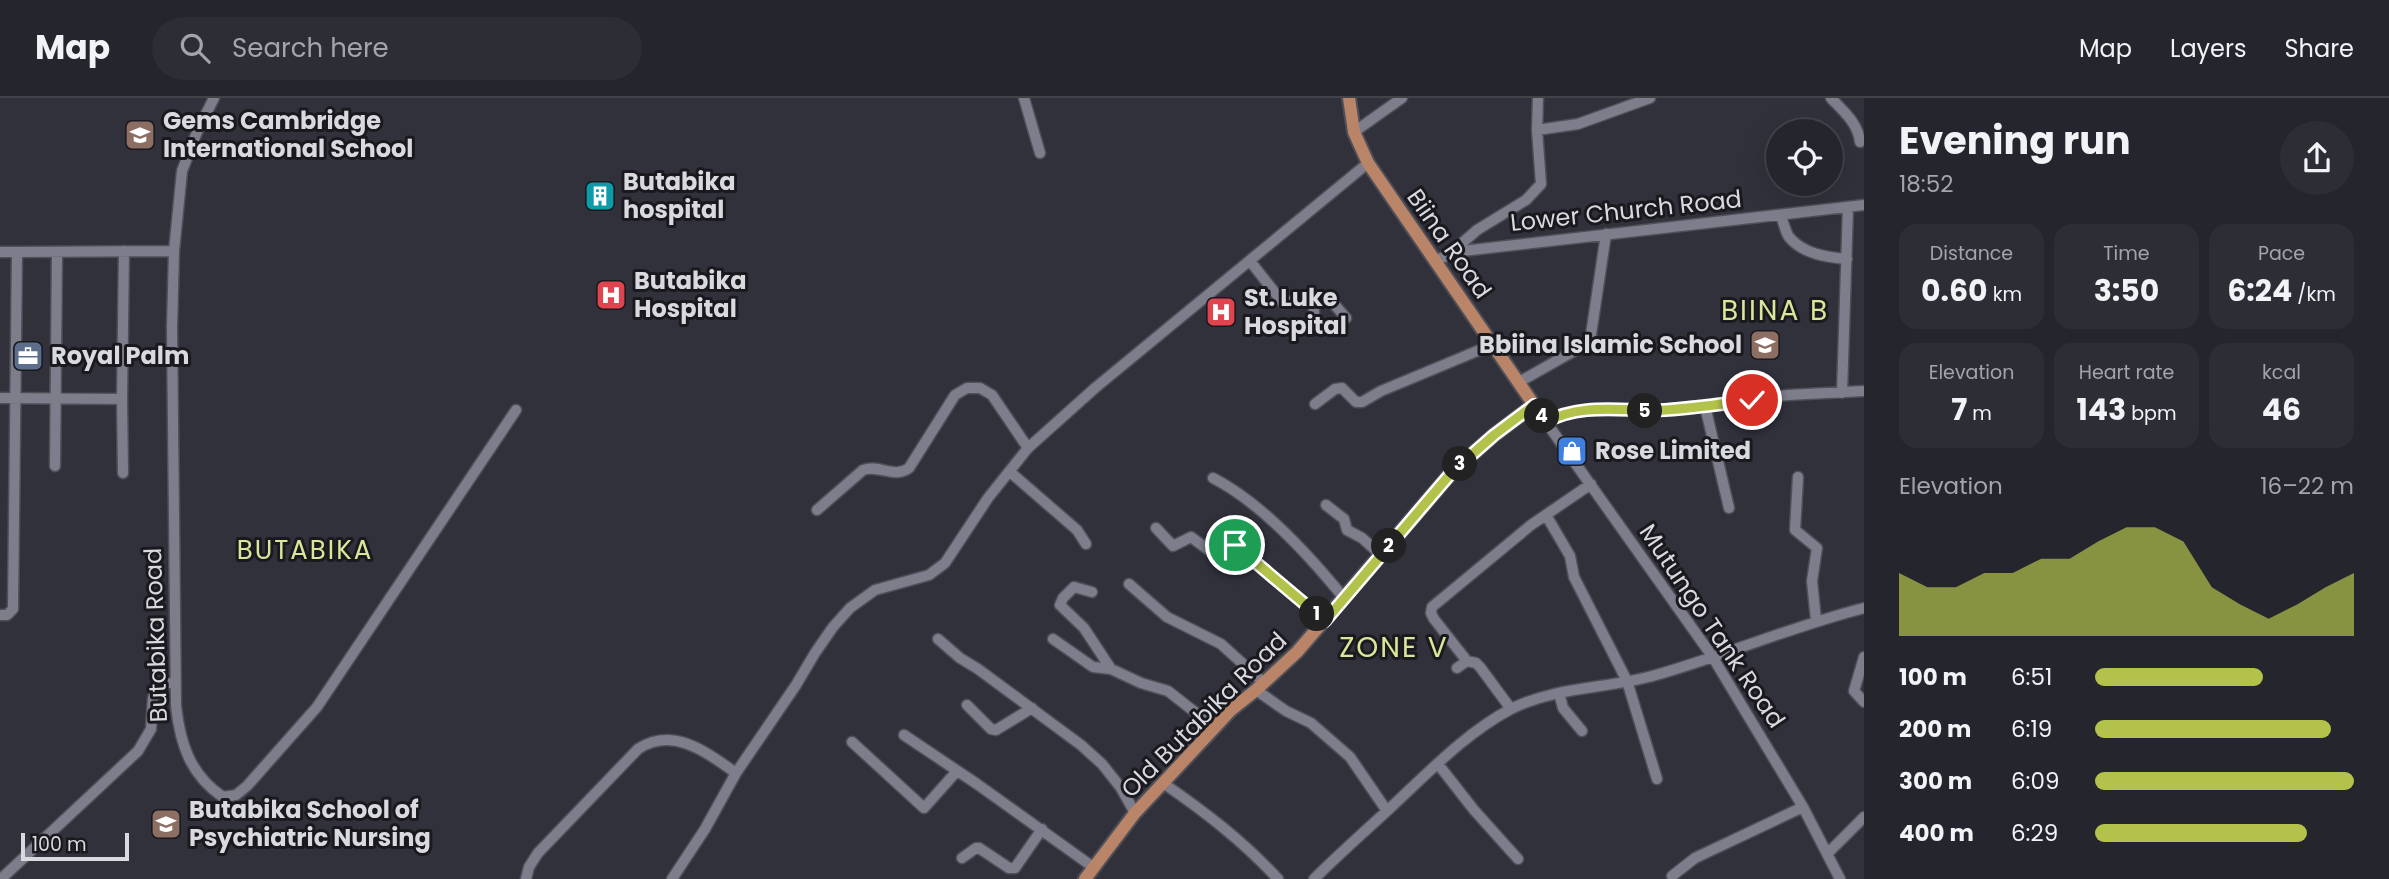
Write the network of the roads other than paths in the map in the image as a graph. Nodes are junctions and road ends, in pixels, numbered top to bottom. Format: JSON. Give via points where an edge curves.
{"nodes":[{"id":1,"x":1024,"y":98,"type":"edge"},
{"id":2,"x":1349,"y":98,"type":"edge"},
{"id":3,"x":1402,"y":98,"type":"edge"},
{"id":4,"x":1538,"y":98,"type":"edge"},
{"id":5,"x":1650,"y":98,"type":"edge"},
{"id":6,"x":1831,"y":98,"type":"edge"},
{"id":7,"x":208,"y":100,"type":"edge"},
{"id":8,"x":1537,"y":130,"type":"junction"},
{"id":9,"x":1354,"y":132,"type":"junction"},
{"id":10,"x":1860,"y":142,"type":"dead end"},
{"id":11,"x":1040,"y":153,"type":"dead end"},
{"id":12,"x":1368,"y":163,"type":"junction"},
{"id":13,"x":1864,"y":205,"type":"edge"},
{"id":14,"x":1848,"y":207,"type":"junction"},
{"id":15,"x":1781,"y":215,"type":"junction"},
{"id":16,"x":1606,"y":234,"type":"junction"},
{"id":17,"x":57,"y":251,"type":"junction"},
{"id":18,"x":124,"y":251,"type":"junction"},
{"id":19,"x":174,"y":251,"type":"junction"},
{"id":20,"x":0,"y":252,"type":"edge"},
{"id":21,"x":17,"y":252,"type":"junction"},
{"id":22,"x":1449,"y":255,"type":"junction"},
{"id":23,"x":1847,"y":259,"type":"junction"},
{"id":24,"x":1435,"y":260,"type":"junction"},
{"id":25,"x":1250,"y":261,"type":"junction"},
{"id":26,"x":1314,"y":299,"type":"junction"},
{"id":27,"x":1346,"y":318,"type":"dead end"},
{"id":28,"x":1312,"y":324,"type":"dead end"},
{"id":29,"x":1494,"y":344,"type":"junction"},
{"id":30,"x":1519,"y":382,"type":"junction"},
{"id":31,"x":1864,"y":391,"type":"edge"},
{"id":32,"x":1842,"y":393,"type":"junction"},
{"id":33,"x":0,"y":398,"type":"edge"},
{"id":34,"x":15,"y":399,"type":"junction"},
{"id":35,"x":56,"y":399,"type":"junction"},
{"id":36,"x":122,"y":399,"type":"junction"},
{"id":37,"x":1315,"y":404,"type":"dead end"},
{"id":38,"x":1534,"y":405,"type":"junction"},
{"id":39,"x":1706,"y":406,"type":"junction"},
{"id":40,"x":516,"y":411,"type":"dead end"},
{"id":41,"x":1546,"y":422,"type":"junction"},
{"id":42,"x":1028,"y":448,"type":"junction"},
{"id":43,"x":55,"y":466,"type":"dead end"},
{"id":44,"x":1010,"y":472,"type":"junction"},
{"id":45,"x":123,"y":474,"type":"dead end"},
{"id":46,"x":1798,"y":477,"type":"dead end"},
{"id":47,"x":1213,"y":478,"type":"dead end"},
{"id":48,"x":1591,"y":484,"type":"junction"},
{"id":49,"x":1326,"y":505,"type":"dead end"},
{"id":50,"x":1729,"y":509,"type":"dead end"},
{"id":51,"x":817,"y":510,"type":"dead end"},
{"id":52,"x":1546,"y":515,"type":"junction"},
{"id":53,"x":1156,"y":528,"type":"dead end"},
{"id":54,"x":1086,"y":544,"type":"dead end"},
{"id":55,"x":1381,"y":555,"type":"junction"},
{"id":56,"x":1129,"y":584,"type":"dead end"},
{"id":57,"x":1092,"y":592,"type":"dead end"},
{"id":58,"x":1344,"y":597,"type":"junction"},
{"id":59,"x":1864,"y":608,"type":"edge"},
{"id":60,"x":0,"y":615,"type":"edge"},
{"id":61,"x":1816,"y":620,"type":"junction"},
{"id":62,"x":1325,"y":621,"type":"junction"},
{"id":63,"x":938,"y":639,"type":"dead end"},
{"id":64,"x":1053,"y":639,"type":"dead end"},
{"id":65,"x":1712,"y":656,"type":"junction"},
{"id":66,"x":1864,"y":657,"type":"edge"},
{"id":67,"x":1467,"y":661,"type":"junction"},
{"id":68,"x":1458,"y":668,"type":"dead end"},
{"id":69,"x":1111,"y":669,"type":"junction"},
{"id":70,"x":1627,"y":681,"type":"junction"},
{"id":71,"x":175,"y":684,"type":"junction"},
{"id":72,"x":1260,"y":686,"type":"junction"},
{"id":73,"x":1559,"y":693,"type":"junction"},
{"id":74,"x":1864,"y":702,"type":"edge"},
{"id":75,"x":967,"y":705,"type":"dead end"},
{"id":76,"x":1032,"y":708,"type":"junction"},
{"id":77,"x":1511,"y":709,"type":"junction"},
{"id":78,"x":1214,"y":727,"type":"junction"},
{"id":79,"x":1582,"y":731,"type":"dead end"},
{"id":80,"x":904,"y":735,"type":"dead end"},
{"id":81,"x":852,"y":742,"type":"dead end"},
{"id":82,"x":1438,"y":764,"type":"junction"},
{"id":83,"x":957,"y":771,"type":"junction"},
{"id":84,"x":736,"y":773,"type":"junction"},
{"id":85,"x":1657,"y":779,"type":"dead end"},
{"id":86,"x":1163,"y":783,"type":"junction"},
{"id":87,"x":1802,"y":807,"type":"junction"},
{"id":88,"x":1387,"y":811,"type":"junction"},
{"id":89,"x":1135,"y":813,"type":"junction"},
{"id":90,"x":1864,"y":817,"type":"edge"},
{"id":91,"x":1042,"y":829,"type":"junction"},
{"id":92,"x":1827,"y":855,"type":"junction"},
{"id":93,"x":962,"y":858,"type":"dead end"},
{"id":94,"x":1518,"y":859,"type":"dead end"},
{"id":95,"x":1093,"y":867,"type":"junction"},
{"id":96,"x":1672,"y":876,"type":"dead end"},
{"id":97,"x":1,"y":879,"type":"edge"},
{"id":98,"x":526,"y":879,"type":"edge"},
{"id":99,"x":672,"y":879,"type":"edge"},
{"id":100,"x":1085,"y":879,"type":"edge"},
{"id":101,"x":1278,"y":879,"type":"edge"},
{"id":102,"x":1314,"y":879,"type":"edge"},
{"id":103,"x":1840,"y":879,"type":"edge"}],
"edges":[{"from":1,"to":11,"type":"street"},
{"from":2,"to":9,"type":"main road","name":"Biina Road"},
{"from":3,"to":9,"type":"street"},
{"from":4,"to":8,"type":"street"},
{"from":5,"to":8,"type":"street","via":[[1578,124]]},
{"from":6,"to":10,"type":"street","via":[[1852,119]]},
{"from":7,"to":19,"type":"street","name":"Butabika Road","via":[[182,171]]},
{"from":8,"to":22,"type":"street","via":[[1539,188]]},
{"from":9,"to":12,"type":"main road","name":"Biina Road"},
{"from":12,"to":24,"type":"main road","name":"Biina Road"},
{"from":12,"to":25,"type":"street"},
{"from":13,"to":14,"type":"street","name":"Lower Church Road"},
{"from":14,"to":15,"type":"street","name":"Lower Church Road"},
{"from":14,"to":23,"type":"street"},
{"from":15,"to":16,"type":"street","name":"Lower Church Road"},
{"from":15,"to":23,"type":"street","via":[[1789,236],[1804,248],[1819,256]]},
{"from":16,"to":22,"type":"street","name":"Lower Church Road"},
{"from":16,"to":30,"type":"street","via":[[1589,348],[1581,347]]},
{"from":17,"to":18,"type":"street"},
{"from":17,"to":21,"type":"street"},
{"from":17,"to":35,"type":"street"},
{"from":18,"to":19,"type":"street"},
{"from":18,"to":36,"type":"street"},
{"from":19,"to":71,"type":"street","name":"Butabika Road"},
{"from":20,"to":21,"type":"street"},
{"from":21,"to":34,"type":"street"},
{"from":22,"to":24,"type":"street","name":"Lower Church Road"},
{"from":23,"to":32,"type":"street"},
{"from":24,"to":29,"type":"main road","name":"Biina Road"},
{"from":25,"to":26,"type":"street","via":[[1283,303]]},
{"from":25,"to":42,"type":"street"},
{"from":26,"to":27,"type":"street","via":[[1328,298]]},
{"from":26,"to":28,"type":"street"},
{"from":29,"to":30,"type":"main road","name":"Biina Road"},
{"from":29,"to":37,"type":"street","via":[[1362,402],[1342,388]]},
{"from":30,"to":38,"type":"main road","name":"Biina Road"},
{"from":31,"to":32,"type":"street"},
{"from":32,"to":39,"type":"street"},
{"from":33,"to":34,"type":"street"},
{"from":34,"to":35,"type":"street"},
{"from":34,"to":60,"type":"street","via":[[13,609]]},
{"from":35,"to":36,"type":"street"},
{"from":35,"to":43,"type":"street"},
{"from":36,"to":45,"type":"street"},
{"from":38,"to":41,"type":"street","name":"Mutungo Tank Road"},
{"from":38,"to":55,"type":"main road","name":"Old Butabika Road","via":[[1458,466]]},
{"from":39,"to":41,"type":"street","via":[[1568,412]]},
{"from":39,"to":50,"type":"street"},
{"from":40,"to":71,"type":"street","name":"Butabika Road","via":[[317,707],[236,795],[223,797],[214,791],[187,757],[178,729]]},
{"from":41,"to":48,"type":"street","name":"Mutungo Tank Road"},
{"from":42,"to":44,"type":"street"},
{"from":42,"to":51,"type":"street","via":[[992,396],[980,388],[967,388],[955,396],[909,468],[898,474],[863,470]]},
{"from":44,"to":54,"type":"street","via":[[1077,530]]},
{"from":44,"to":84,"type":"street","via":[[945,563],[929,575],[875,590],[833,627]]},
{"from":46,"to":61,"type":"street","via":[[1795,530],[1817,548],[1812,581]]},
{"from":47,"to":58,"type":"street","via":[[1289,537]]},
{"from":48,"to":52,"type":"street"},
{"from":48,"to":65,"type":"street","name":"Mutungo Tank Road"},
{"from":49,"to":55,"type":"street","via":[[1344,519],[1347,530]]},
{"from":52,"to":67,"type":"street","via":[[1433,607],[1434,619]]},
{"from":52,"to":70,"type":"street","via":[[1570,556],[1574,577]]},
{"from":53,"to":62,"type":"street","via":[[1173,546],[1191,537],[1210,551],[1233,544]]},
{"from":55,"to":58,"type":"main road","name":"Old Butabika Road"},
{"from":56,"to":72,"type":"street","via":[[1167,617],[1221,644]]},
{"from":57,"to":69,"type":"street","via":[[1074,586],[1060,605],[1084,628]]},
{"from":58,"to":62,"type":"main road","name":"Old Butabika Road"},
{"from":59,"to":61,"type":"street"},
{"from":61,"to":65,"type":"street"},
{"from":62,"to":72,"type":"main road","name":"Old Butabika Road"},
{"from":63,"to":76,"type":"street"},
{"from":64,"to":69,"type":"street","via":[[1093,667]]},
{"from":65,"to":70,"type":"street"},
{"from":65,"to":87,"type":"street","name":"Mutungo Tank Road"},
{"from":66,"to":74,"type":"street","via":[[1854,691]]},
{"from":67,"to":68,"type":"street"},
{"from":67,"to":77,"type":"street","via":[[1480,667]]},
{"from":69,"to":78,"type":"street","via":[[1168,691]]},
{"from":70,"to":73,"type":"street"},
{"from":70,"to":85,"type":"street"},
{"from":71,"to":97,"type":"street","via":[[160,682],[155,690],[152,729],[138,751]]},
{"from":72,"to":78,"type":"main road","name":"Old Butabika Road"},
{"from":72,"to":88,"type":"street","via":[[1286,711],[1311,723],[1350,757]]},
{"from":73,"to":77,"type":"street"},
{"from":73,"to":79,"type":"street","via":[[1563,708]]},
{"from":75,"to":76,"type":"street","via":[[996,730]]},
{"from":76,"to":89,"type":"street","via":[[1102,764]]},
{"from":77,"to":82,"type":"street"},
{"from":78,"to":86,"type":"main road","name":"Old Butabika Road"},
{"from":80,"to":83,"type":"street"},
{"from":81,"to":83,"type":"street","via":[[924,808]]},
{"from":82,"to":88,"type":"street"},
{"from":82,"to":94,"type":"street"},
{"from":83,"to":91,"type":"street"},
{"from":84,"to":98,"type":"street","via":[[681,741],[650,741],[538,853]]},
{"from":84,"to":99,"type":"street"},
{"from":86,"to":89,"type":"main road","name":"Old Butabika Road"},
{"from":86,"to":101,"type":"street","via":[[1215,818]]},
{"from":87,"to":92,"type":"street","name":"Mutungo Tank Road"},
{"from":87,"to":96,"type":"street","via":[[1695,858]]},
{"from":88,"to":102,"type":"street"},
{"from":89,"to":95,"type":"main road","name":"Old Butabika Road"},
{"from":90,"to":92,"type":"street"},
{"from":91,"to":93,"type":"street","via":[[1015,868],[979,848]]},
{"from":91,"to":95,"type":"street"},
{"from":92,"to":103,"type":"street","name":"Mutungo Tank Road"},
{"from":95,"to":100,"type":"main road","name":"Old Butabika Road"}]}
